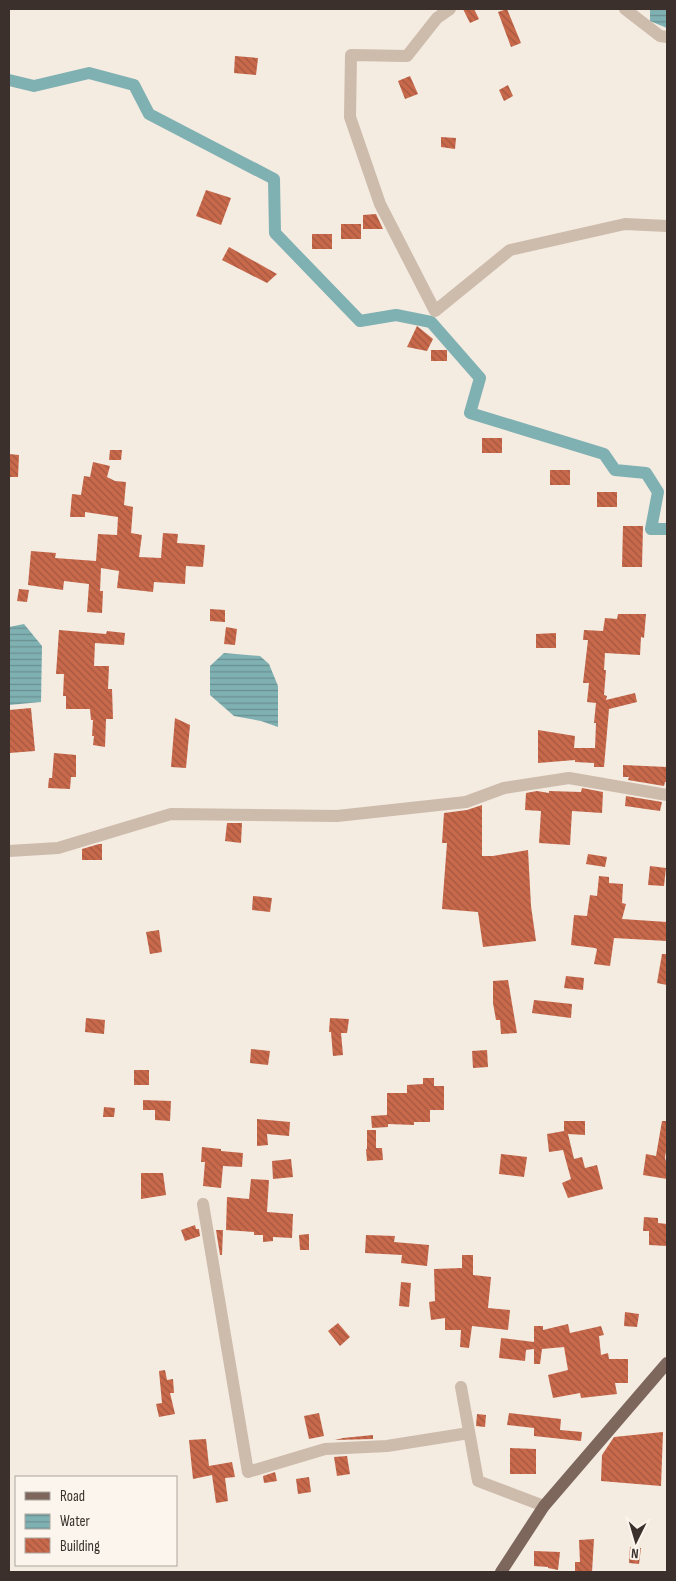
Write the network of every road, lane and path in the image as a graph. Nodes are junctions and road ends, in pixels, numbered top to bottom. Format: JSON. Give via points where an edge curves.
{"nodes":[{"id":1,"x":450,"y":9,"type":"edge"},
{"id":2,"x":625,"y":9,"type":"edge"},
{"id":3,"x":667,"y":38,"type":"edge"},
{"id":4,"x":667,"y":226,"type":"edge"},
{"id":5,"x":667,"y":795,"type":"edge"},
{"id":6,"x":9,"y":851,"type":"edge"},
{"id":7,"x":203,"y":1204,"type":"dead end"},
{"id":8,"x":667,"y":1363,"type":"edge"},
{"id":9,"x":460,"y":1387,"type":"dead end"},
{"id":10,"x":469,"y":1433,"type":"junction"},
{"id":11,"x":544,"y":1506,"type":"junction"},
{"id":12,"x":501,"y":1572,"type":"edge"}],
"edges":[{"from":1,"to":4,"type":"street","via":[[437,18],[407,56],[351,55],[350,118],[380,204],[435,311],[510,250],[624,224]]},
{"from":2,"to":3,"type":"street"},
{"from":5,"to":6,"type":"street","via":[[570,778],[504,788],[466,802],[337,816],[171,814],[58,848]]},
{"from":7,"to":10,"type":"street","via":[[248,1472],[325,1449],[387,1446]]},
{"from":8,"to":11,"type":"main road"},
{"from":9,"to":10,"type":"street"},
{"from":10,"to":11,"type":"street","via":[[478,1481]]},
{"from":11,"to":12,"type":"main road"}]}
